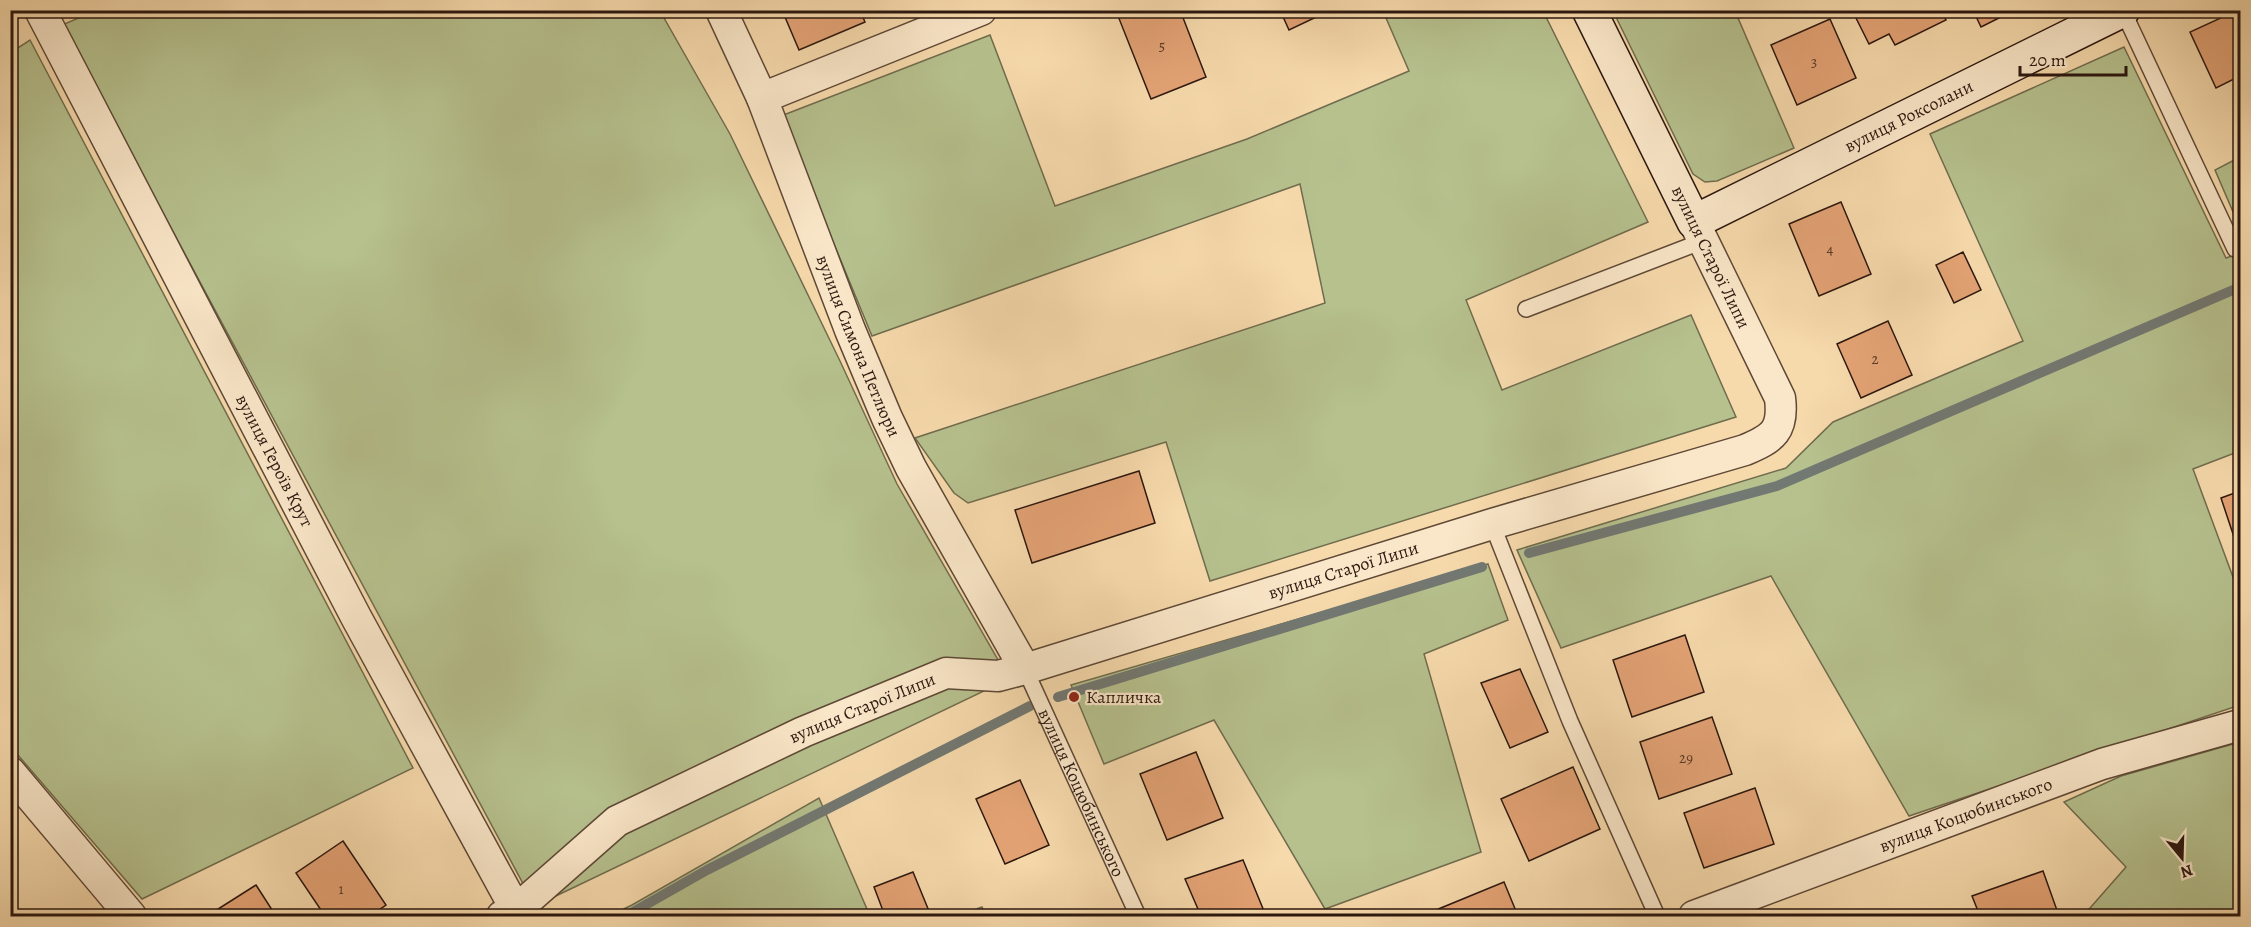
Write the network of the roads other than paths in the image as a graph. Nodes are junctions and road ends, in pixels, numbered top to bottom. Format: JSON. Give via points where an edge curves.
{"nodes":[{"id":1,"x":40,"y":10,"type":"edge"},
{"id":2,"x":721,"y":10,"type":"edge"},
{"id":3,"x":981,"y":10,"type":"edge"},
{"id":4,"x":1589,"y":10,"type":"edge"},
{"id":5,"x":2123,"y":10,"type":"edge"},
{"id":6,"x":762,"y":98,"type":"junction"},
{"id":7,"x":1698,"y":232,"type":"junction"},
{"id":8,"x":2235,"y":249,"type":"dead end"},
{"id":9,"x":1526,"y":309,"type":"dead end"},
{"id":10,"x":1492,"y":524,"type":"junction"},
{"id":11,"x":1025,"y":669,"type":"junction"},
{"id":12,"x":2241,"y":725,"type":"edge"},
{"id":13,"x":10,"y":772,"type":"edge"},
{"id":14,"x":509,"y":913,"type":"edge"},
{"id":15,"x":131,"y":916,"type":"edge"},
{"id":16,"x":1138,"y":916,"type":"edge"},
{"id":17,"x":1657,"y":916,"type":"edge"},
{"id":18,"x":1694,"y":916,"type":"edge"}],
"edges":[{"from":1,"to":14,"type":"street","name":"вулиця Героїв Крут"},
{"from":2,"to":6,"type":"street","name":"вулиця Симона Петлюри"},
{"from":3,"to":6,"type":"street"},
{"from":4,"to":7,"type":"street","name":"вулиця Старої Липи"},
{"from":5,"to":7,"type":"street","name":"вулиця Роксолани"},
{"from":5,"to":8,"type":"lane"},
{"from":6,"to":11,"type":"street","name":"вулиця Симона Петлюри","via":[[887,418],[911,468]]},
{"from":7,"to":9,"type":"lane"},
{"from":7,"to":10,"type":"street","name":"вулиця Старої Липи","via":[[1780,398],[1782,415],[1774,433],[1745,450]]},
{"from":10,"to":11,"type":"street","name":"вулиця Старої Липи"},
{"from":10,"to":17,"type":"lane","via":[[1570,721]]},
{"from":11,"to":14,"type":"street","name":"вулиця Старої Липи","via":[[998,676],[946,673],[782,742],[617,821]]},
{"from":11,"to":16,"type":"lane","name":"вулиця Коцюбинського"},
{"from":12,"to":18,"type":"street","name":"вулиця Коцюбинського","via":[[2102,764]]},
{"from":13,"to":15,"type":"street"}]}
